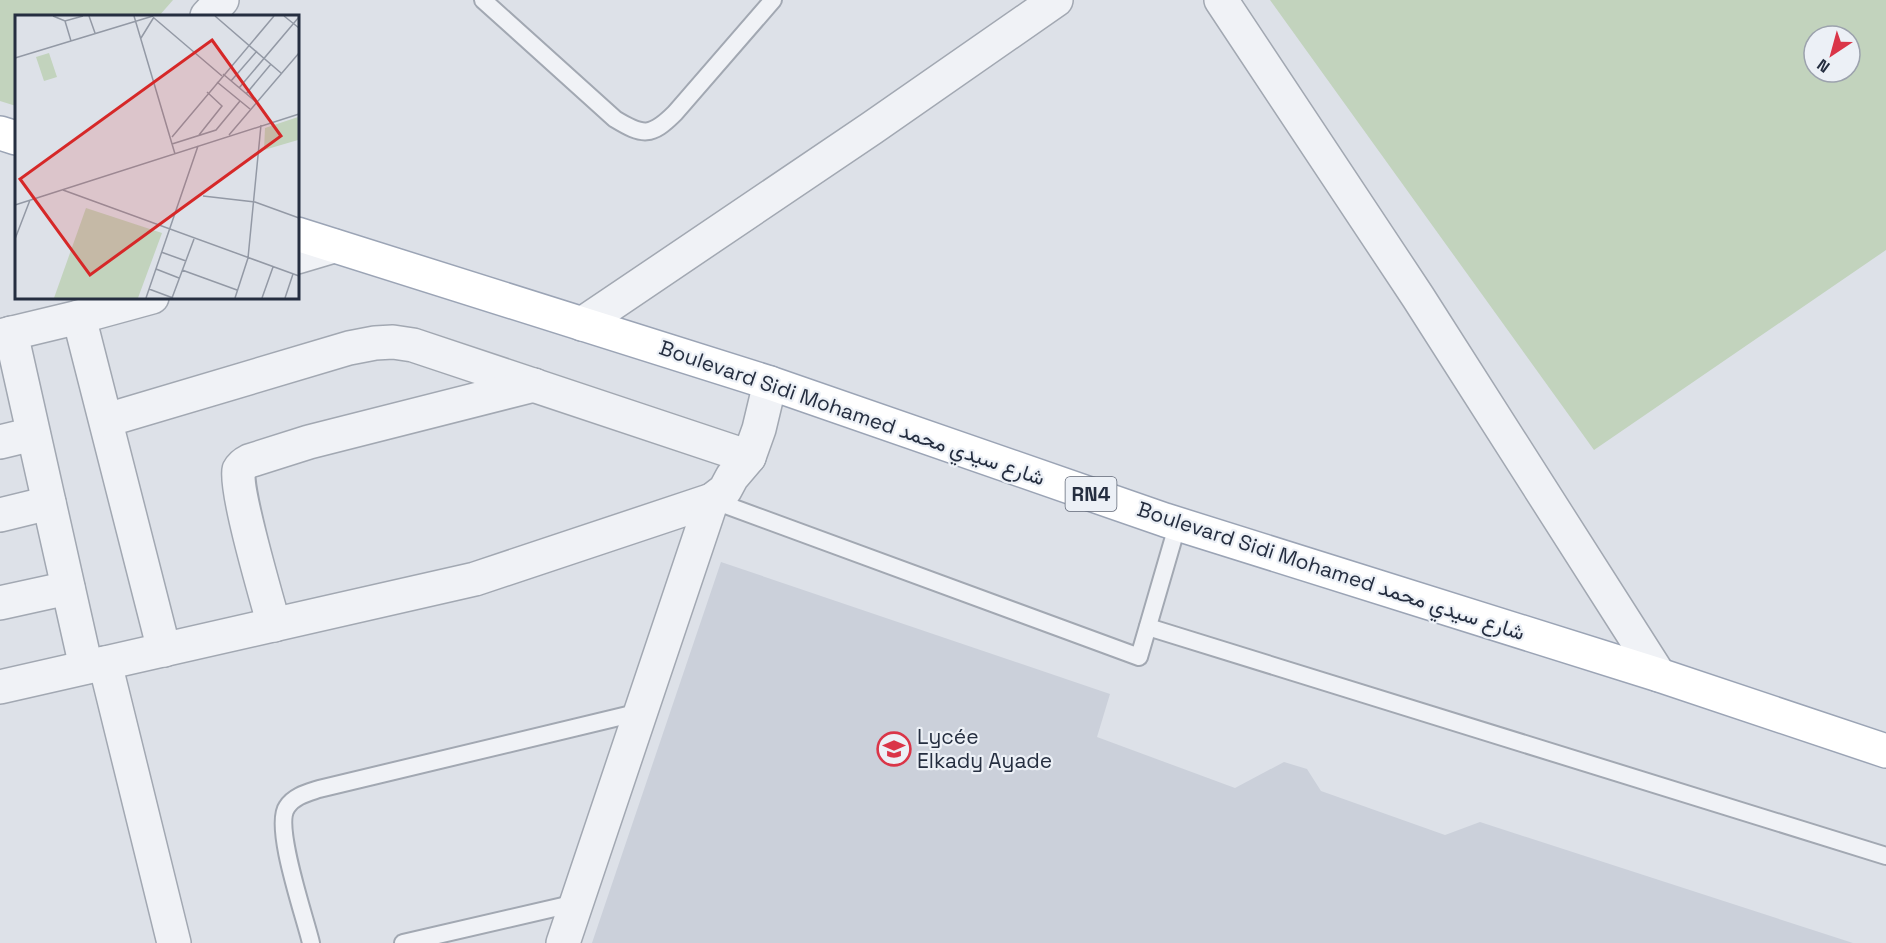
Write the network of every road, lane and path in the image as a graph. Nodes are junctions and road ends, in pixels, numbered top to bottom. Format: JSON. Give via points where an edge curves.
{"nodes":[{"id":1,"x":222,"y":0,"type":"edge"},
{"id":2,"x":483,"y":0,"type":"edge"},
{"id":3,"x":773,"y":0,"type":"edge"},
{"id":4,"x":1056,"y":0,"type":"edge"},
{"id":5,"x":1221,"y":0,"type":"edge"},
{"id":6,"x":208,"y":15,"type":"edge"},
{"id":7,"x":0,"y":133,"type":"edge"},
{"id":8,"x":15,"y":138,"type":"edge"},
{"id":9,"x":298,"y":234,"type":"edge"},
{"id":10,"x":334,"y":246,"type":"junction"},
{"id":11,"x":298,"y":257,"type":"edge"},
{"id":12,"x":148,"y":298,"type":"edge"},
{"id":13,"x":79,"y":317,"type":"junction"},
{"id":14,"x":582,"y":324,"type":"junction"},
{"id":15,"x":5,"y":334,"type":"edge"},
{"id":16,"x":770,"y":383,"type":"junction"},
{"id":17,"x":534,"y":385,"type":"junction"},
{"id":18,"x":107,"y":420,"type":"junction"},
{"id":19,"x":33,"y":434,"type":"junction"},
{"id":20,"x":0,"y":442,"type":"edge"},
{"id":21,"x":749,"y":457,"type":"junction"},
{"id":22,"x":712,"y":500,"type":"junction"},
{"id":23,"x":49,"y":502,"type":"junction"},
{"id":24,"x":0,"y":515,"type":"edge"},
{"id":25,"x":1178,"y":523,"type":"junction"},
{"id":26,"x":68,"y":588,"type":"junction"},
{"id":27,"x":0,"y":603,"type":"edge"},
{"id":28,"x":273,"y":624,"type":"junction"},
{"id":29,"x":1148,"y":627,"type":"junction"},
{"id":30,"x":164,"y":650,"type":"junction"},
{"id":31,"x":96,"y":665,"type":"junction"},
{"id":32,"x":1659,"y":675,"type":"junction"},
{"id":33,"x":0,"y":687,"type":"edge"},
{"id":34,"x":640,"y":712,"type":"junction"},
{"id":35,"x":1886,"y":751,"type":"edge"},
{"id":36,"x":1886,"y":856,"type":"edge"},
{"id":37,"x":576,"y":903,"type":"junction"},
{"id":38,"x":174,"y":943,"type":"edge"},
{"id":39,"x":311,"y":943,"type":"edge"},
{"id":40,"x":403,"y":943,"type":"edge"},
{"id":41,"x":563,"y":943,"type":"edge"}],
"edges":[{"from":1,"to":6,"type":"street"},
{"from":2,"to":3,"type":"lane","via":[[615,119],[632,129],[651,131],[662,127]]},
{"from":4,"to":14,"type":"street"},
{"from":5,"to":32,"type":"street","via":[[1419,297]]},
{"from":7,"to":8,"type":"main road"},
{"from":9,"to":10,"type":"main road","name":"Boulevard Sidi Mohamed شارع سيدي محمد","number":"RN4"},
{"from":10,"to":11,"type":"street"},
{"from":10,"to":14,"type":"main road","name":"Boulevard Sidi Mohamed شارع سيدي محمد","number":"RN4"},
{"from":12,"to":13,"type":"street"},
{"from":13,"to":15,"type":"street"},
{"from":13,"to":18,"type":"street"},
{"from":14,"to":16,"type":"main road","name":"Boulevard Sidi Mohamed شارع سيدي محمد","number":"RN4"},
{"from":15,"to":19,"type":"street"},
{"from":16,"to":21,"type":"street"},
{"from":16,"to":25,"type":"main road","name":"Boulevard Sidi Mohamed شارع سيدي محمد","number":"RN4"},
{"from":17,"to":18,"type":"street","via":[[413,345],[375,343]]},
{"from":17,"to":21,"type":"street"},
{"from":17,"to":28,"type":"street","via":[[309,442],[242,465],[239,479]]},
{"from":18,"to":30,"type":"street"},
{"from":19,"to":20,"type":"street"},
{"from":19,"to":23,"type":"street"},
{"from":21,"to":22,"type":"street","via":[[725,490]]},
{"from":22,"to":28,"type":"street","via":[[475,579]]},
{"from":22,"to":29,"type":"lane","via":[[1139,657]]},
{"from":22,"to":34,"type":"street"},
{"from":23,"to":24,"type":"street"},
{"from":23,"to":26,"type":"street"},
{"from":25,"to":29,"type":"lane"},
{"from":25,"to":32,"type":"main road","name":"Boulevard Sidi Mohamed شارع سيدي محمد","number":"RN4"},
{"from":26,"to":27,"type":"street"},
{"from":26,"to":31,"type":"street"},
{"from":28,"to":30,"type":"street"},
{"from":29,"to":36,"type":"lane"},
{"from":30,"to":31,"type":"street"},
{"from":31,"to":33,"type":"street"},
{"from":31,"to":38,"type":"street"},
{"from":32,"to":35,"type":"main road","name":"Boulevard Sidi Mohamed شارع سيدي محمد","number":"RN4"},
{"from":34,"to":37,"type":"street"},
{"from":34,"to":39,"type":"lane","via":[[319,789],[293,800],[282,819]]},
{"from":37,"to":40,"type":"lane"},
{"from":37,"to":41,"type":"street"}]}
